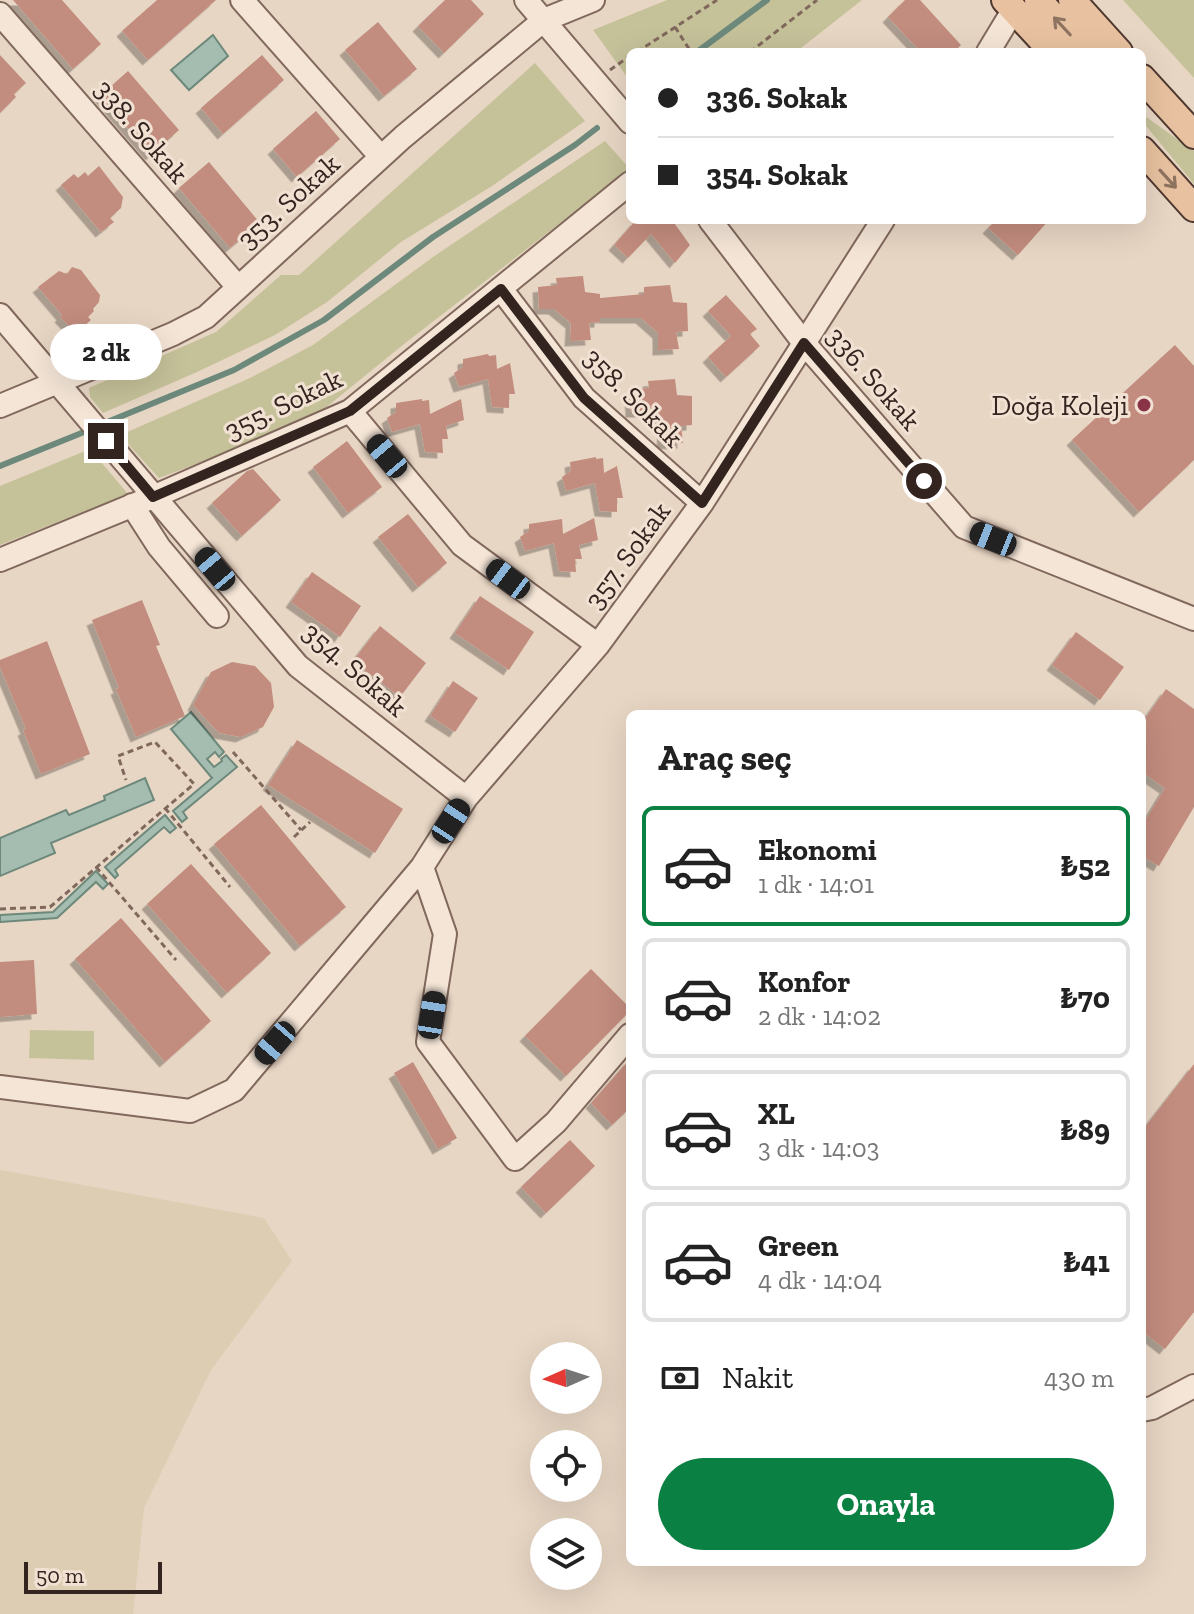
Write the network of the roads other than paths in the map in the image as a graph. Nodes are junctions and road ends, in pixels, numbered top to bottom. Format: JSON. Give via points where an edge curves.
{"nodes":[{"id":1,"x":242,"y":0,"type":"edge"},
{"id":2,"x":526,"y":0,"type":"edge"},
{"id":3,"x":593,"y":0,"type":"edge"},
{"id":4,"x":1072,"y":0,"type":"edge"},
{"id":5,"x":1019,"y":3,"type":"edge"},
{"id":6,"x":0,"y":14,"type":"edge"},
{"id":7,"x":544,"y":20,"type":"junction"},
{"id":8,"x":991,"y":48,"type":"edge"},
{"id":9,"x":1050,"y":48,"type":"edge"},
{"id":10,"x":1081,"y":48,"type":"edge"},
{"id":11,"x":1115,"y":48,"type":"edge"},
{"id":12,"x":1146,"y":82,"type":"edge"},
{"id":13,"x":1146,"y":102,"type":"edge"},
{"id":14,"x":626,"y":118,"type":"edge"},
{"id":15,"x":1191,"y":127,"type":"edge"},
{"id":16,"x":1146,"y":154,"type":"edge"},
{"id":17,"x":381,"y":157,"type":"junction"},
{"id":18,"x":626,"y":186,"type":"edge"},
{"id":19,"x":1194,"y":208,"type":"edge"},
{"id":20,"x":713,"y":224,"type":"edge"},
{"id":21,"x":880,"y":224,"type":"edge"},
{"id":22,"x":238,"y":287,"type":"junction"},
{"id":23,"x":501,"y":289,"type":"junction"},
{"id":24,"x":0,"y":315,"type":"edge"},
{"id":25,"x":804,"y":343,"type":"junction"},
{"id":26,"x":57,"y":383,"type":"junction"},
{"id":27,"x":0,"y":406,"type":"edge"},
{"id":28,"x":350,"y":411,"type":"junction"},
{"id":29,"x":153,"y":497,"type":"junction"},
{"id":30,"x":702,"y":503,"type":"junction"},
{"id":31,"x":132,"y":505,"type":"junction"},
{"id":32,"x":0,"y":560,"type":"edge"},
{"id":33,"x":217,"y":616,"type":"dead end"},
{"id":34,"x":1193,"y":618,"type":"edge"},
{"id":35,"x":598,"y":645,"type":"junction"},
{"id":36,"x":466,"y":798,"type":"junction"},
{"id":37,"x":422,"y":867,"type":"junction"},
{"id":38,"x":626,"y":1040,"type":"edge"},
{"id":39,"x":0,"y":1087,"type":"edge"},
{"id":40,"x":1194,"y":1386,"type":"edge"},
{"id":41,"x":1146,"y":1409,"type":"edge"}],
"edges":[{"from":1,"to":17,"type":"street"},
{"from":2,"to":7,"type":"street"},
{"from":3,"to":7,"type":"street","name":"353. Sokak"},
{"from":4,"to":11,"type":"main road"},
{"from":5,"to":8,"type":"street"},
{"from":5,"to":9,"type":"main road"},
{"from":10,"to":5,"type":"main road","one_way":true},
{"from":6,"to":22,"type":"street","name":"338. Sokak"},
{"from":7,"to":14,"type":"street"},
{"from":7,"to":17,"type":"street","name":"353. Sokak"},
{"from":12,"to":15,"type":"main road"},
{"from":13,"to":15,"type":"main road"},
{"from":16,"to":19,"type":"main road","one_way":true},
{"from":17,"to":22,"type":"street","name":"353. Sokak"},
{"from":18,"to":23,"type":"street","name":"355. Sokak"},
{"from":20,"to":25,"type":"street","name":"336. Sokak"},
{"from":21,"to":25,"type":"street","name":"357. Sokak"},
{"from":22,"to":26,"type":"street","name":"353. Sokak","via":[[206,317],[184,329]]},
{"from":23,"to":28,"type":"street","name":"355. Sokak"},
{"from":23,"to":30,"type":"street","name":"358. Sokak","via":[[584,398]]},
{"from":24,"to":26,"type":"street","name":"354. Sokak"},
{"from":25,"to":30,"type":"street","name":"357. Sokak"},
{"from":25,"to":34,"type":"street","name":"336. Sokak","via":[[964,527]]},
{"from":26,"to":27,"type":"street","name":"353. Sokak"},
{"from":26,"to":29,"type":"street","name":"354. Sokak"},
{"from":28,"to":29,"type":"street","name":"355. Sokak"},
{"from":28,"to":35,"type":"street","via":[[462,545]]},
{"from":29,"to":31,"type":"street","name":"355. Sokak"},
{"from":29,"to":36,"type":"street","name":"354. Sokak","via":[[298,666]]},
{"from":30,"to":35,"type":"street","name":"357. Sokak"},
{"from":31,"to":32,"type":"street","name":"355. Sokak"},
{"from":31,"to":33,"type":"street","via":[[159,547]]},
{"from":35,"to":36,"type":"street","name":"357. Sokak"},
{"from":36,"to":37,"type":"street","name":"357. Sokak"},
{"from":37,"to":38,"type":"street","via":[[445,934],[428,1042],[515,1159],[556,1122]]},
{"from":37,"to":39,"type":"street","name":"357. Sokak","via":[[234,1090],[190,1111]]},
{"from":40,"to":41,"type":"street"}]}
